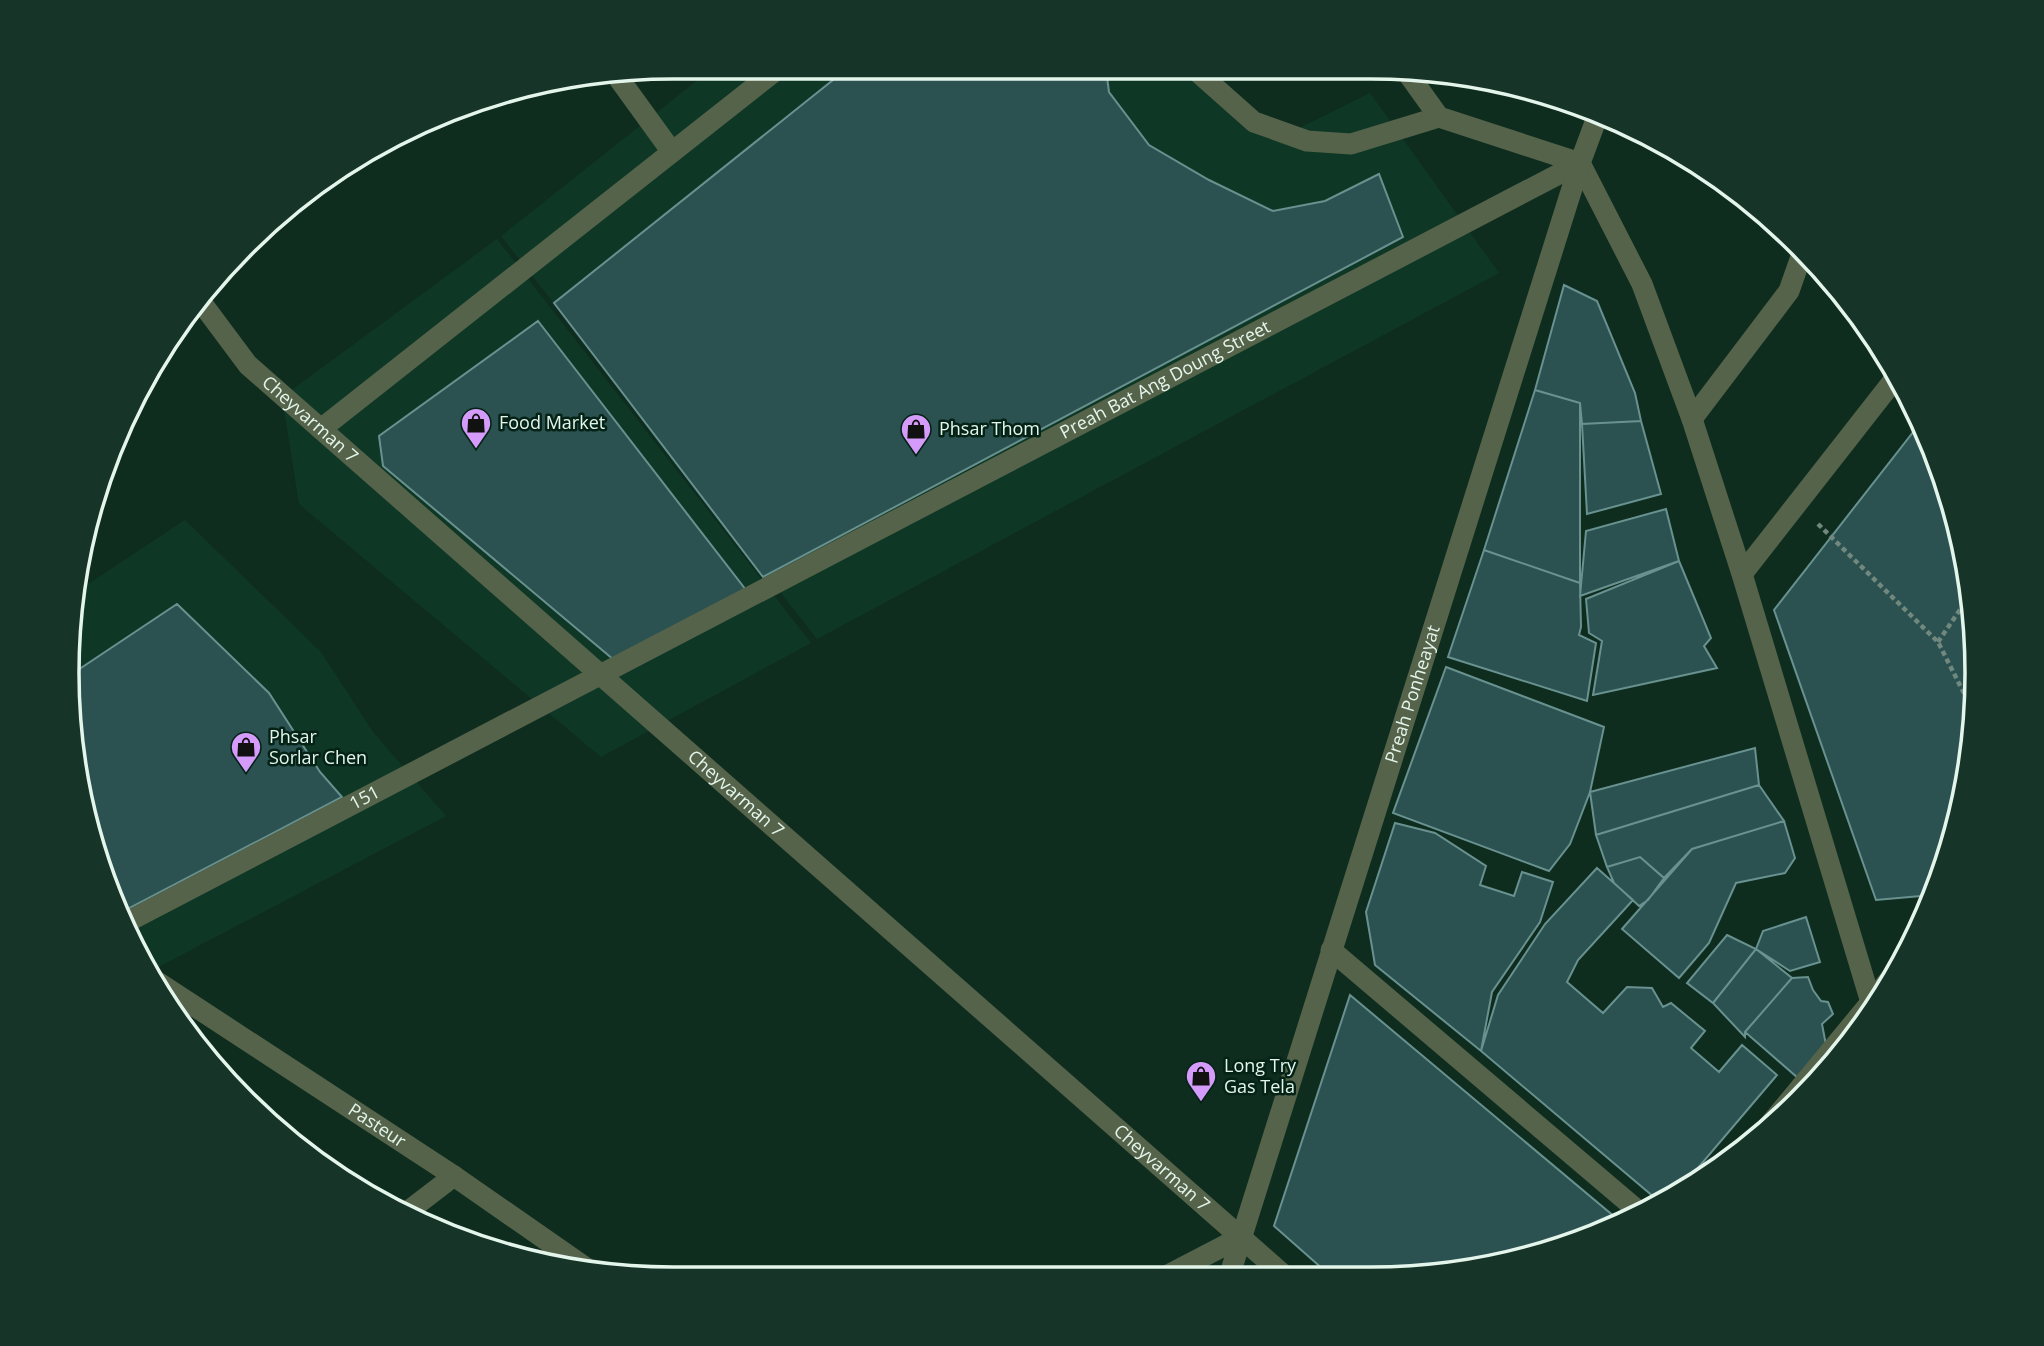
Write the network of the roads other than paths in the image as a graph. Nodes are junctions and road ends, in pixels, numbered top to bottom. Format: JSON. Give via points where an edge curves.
{"nodes":[{"id":1,"x":765,"y":79,"type":"edge"},
{"id":2,"x":1205,"y":79,"type":"edge"},
{"id":3,"x":1413,"y":80,"type":"edge"},
{"id":4,"x":621,"y":81,"type":"edge"},
{"id":5,"x":1439,"y":117,"type":"junction"},
{"id":6,"x":1595,"y":123,"type":"edge"},
{"id":7,"x":672,"y":152,"type":"junction"},
{"id":8,"x":1580,"y":163,"type":"junction"},
{"id":9,"x":1799,"y":262,"type":"edge"},
{"id":10,"x":205,"y":307,"type":"edge"},
{"id":11,"x":1890,"y":384,"type":"edge"},
{"id":12,"x":1692,"y":419,"type":"junction"},
{"id":13,"x":321,"y":429,"type":"junction"},
{"id":14,"x":1742,"y":574,"type":"junction"},
{"id":15,"x":601,"y":675,"type":"junction"},
{"id":16,"x":133,"y":919,"type":"edge"},
{"id":17,"x":1331,"y":950,"type":"junction"},
{"id":18,"x":171,"y":991,"type":"edge"},
{"id":19,"x":1869,"y":996,"type":"edge"},
{"id":20,"x":454,"y":1176,"type":"junction"},
{"id":21,"x":1633,"y":1206,"type":"edge"},
{"id":22,"x":413,"y":1207,"type":"edge"},
{"id":23,"x":1241,"y":1237,"type":"junction"},
{"id":24,"x":573,"y":1258,"type":"edge"},
{"id":25,"x":1183,"y":1267,"type":"edge"},
{"id":26,"x":1232,"y":1267,"type":"edge"},
{"id":27,"x":1275,"y":1267,"type":"edge"}],
"edges":[{"from":1,"to":7,"type":"street"},
{"from":2,"to":5,"type":"street","via":[[1254,122],[1307,141],[1351,144]]},
{"from":3,"to":5,"type":"street"},
{"from":4,"to":7,"type":"street"},
{"from":5,"to":8,"type":"street"},
{"from":6,"to":8,"type":"street","name":"Preah Ponheayat"},
{"from":7,"to":13,"type":"street"},
{"from":8,"to":12,"type":"street","via":[[1642,284]]},
{"from":8,"to":15,"type":"street","name":"Preah Bat Ang Doung Street"},
{"from":8,"to":17,"type":"street","name":"Preah Ponheayat"},
{"from":9,"to":12,"type":"street","via":[[1789,291]]},
{"from":10,"to":13,"type":"street","name":"Cheyvarman 7","via":[[248,365]]},
{"from":11,"to":14,"type":"street"},
{"from":12,"to":14,"type":"street"},
{"from":13,"to":15,"type":"street","name":"Cheyvarman 7"},
{"from":14,"to":19,"type":"street"},
{"from":15,"to":16,"type":"street","name":"151"},
{"from":15,"to":23,"type":"street","name":"Cheyvarman 7"},
{"from":17,"to":21,"type":"street"},
{"from":17,"to":23,"type":"street","name":"Preah Ponheayat"},
{"from":18,"to":20,"type":"street","name":"Pasteur"},
{"from":20,"to":22,"type":"street"},
{"from":20,"to":24,"type":"street","name":"Pasteur"},
{"from":23,"to":25,"type":"street"},
{"from":23,"to":26,"type":"street","name":"Preah Ponheayat"},
{"from":23,"to":27,"type":"street","name":"Cheyvarman 7"}]}
